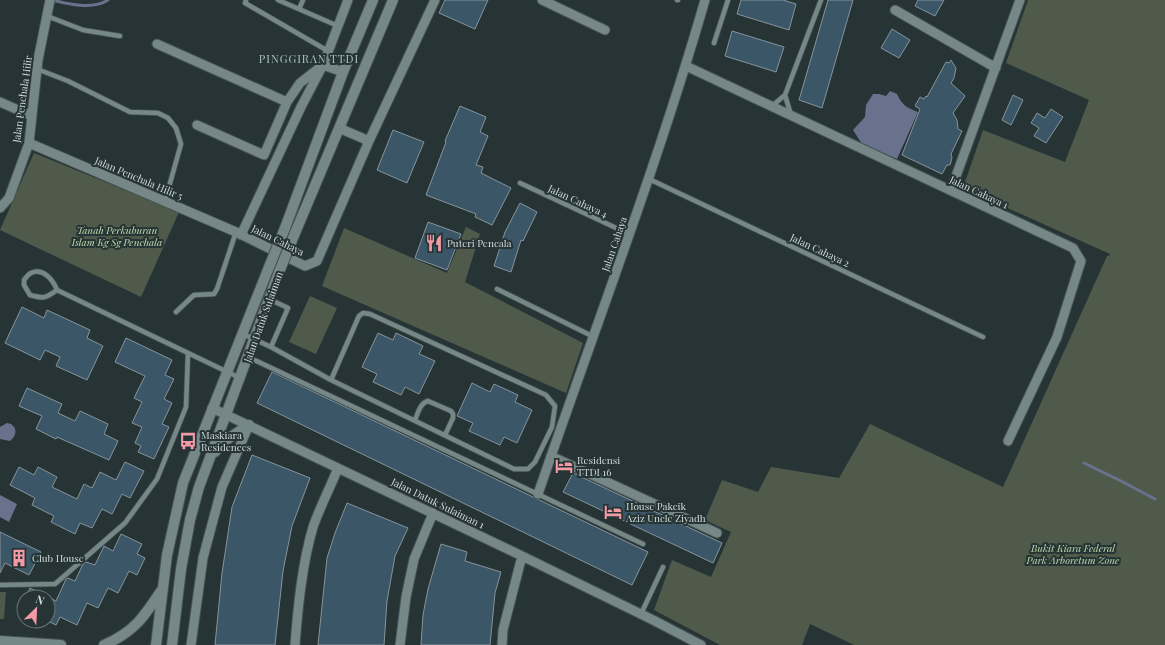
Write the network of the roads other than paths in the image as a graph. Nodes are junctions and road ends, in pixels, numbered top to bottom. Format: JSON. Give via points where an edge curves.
{"nodes":[{"id":1,"x":246,"y":0,"type":"edge"},
{"id":2,"x":278,"y":0,"type":"edge"},
{"id":3,"x":303,"y":0,"type":"edge"},
{"id":4,"x":348,"y":0,"type":"edge"},
{"id":5,"x":372,"y":0,"type":"edge"},
{"id":6,"x":392,"y":0,"type":"edge"},
{"id":7,"x":435,"y":0,"type":"edge"},
{"id":8,"x":542,"y":0,"type":"edge"},
{"id":9,"x":705,"y":0,"type":"edge"},
{"id":10,"x":728,"y":0,"type":"edge"},
{"id":11,"x":821,"y":0,"type":"edge"},
{"id":12,"x":1020,"y":0,"type":"edge"},
{"id":13,"x":48,"y":8,"type":"edge"},
{"id":14,"x":299,"y":9,"type":"junction"},
{"id":15,"x":895,"y":10,"type":"dead end"},
{"id":16,"x":338,"y":26,"type":"junction"},
{"id":17,"x":605,"y":30,"type":"dead end"},
{"id":18,"x":120,"y":36,"type":"dead end"},
{"id":19,"x":714,"y":43,"type":"dead end"},
{"id":20,"x":157,"y":44,"type":"dead end"},
{"id":21,"x":328,"y":51,"type":"junction"},
{"id":22,"x":324,"y":65,"type":"junction"},
{"id":23,"x":686,"y":66,"type":"junction"},
{"id":24,"x":996,"y":68,"type":"junction"},
{"id":25,"x":37,"y":70,"type":"junction"},
{"id":26,"x":342,"y":72,"type":"junction"},
{"id":27,"x":785,"y":95,"type":"junction"},
{"id":28,"x":0,"y":102,"type":"edge"},
{"id":29,"x":286,"y":102,"type":"junction"},
{"id":30,"x":772,"y":106,"type":"junction"},
{"id":31,"x":790,"y":115,"type":"junction"},
{"id":32,"x":32,"y":116,"type":"junction"},
{"id":33,"x":198,"y":125,"type":"dead end"},
{"id":34,"x":339,"y":128,"type":"junction"},
{"id":35,"x":369,"y":141,"type":"junction"},
{"id":36,"x":29,"y":143,"type":"junction"},
{"id":37,"x":649,"y":179,"type":"junction"},
{"id":38,"x":520,"y":183,"type":"dead end"},
{"id":39,"x":951,"y":190,"type":"junction"},
{"id":40,"x":166,"y":201,"type":"junction"},
{"id":41,"x":0,"y":208,"type":"edge"},
{"id":42,"x":238,"y":233,"type":"junction"},
{"id":43,"x":629,"y":234,"type":"junction"},
{"id":44,"x":497,"y":289,"type":"dead end"},
{"id":45,"x":57,"y":290,"type":"junction"},
{"id":46,"x":269,"y":299,"type":"junction"},
{"id":47,"x":176,"y":312,"type":"dead end"},
{"id":48,"x":242,"y":334,"type":"junction"},
{"id":49,"x":594,"y":337,"type":"junction"},
{"id":50,"x":983,"y":337,"type":"dead end"},
{"id":51,"x":254,"y":340,"type":"junction"},
{"id":52,"x":271,"y":347,"type":"junction"},
{"id":53,"x":188,"y":353,"type":"junction"},
{"id":54,"x":248,"y":357,"type":"junction"},
{"id":55,"x":227,"y":372,"type":"junction"},
{"id":56,"x":240,"y":378,"type":"junction"},
{"id":57,"x":331,"y":380,"type":"junction"},
{"id":58,"x":212,"y":408,"type":"junction"},
{"id":59,"x":226,"y":415,"type":"junction"},
{"id":60,"x":415,"y":420,"type":"junction"},
{"id":61,"x":249,"y":425,"type":"junction"},
{"id":62,"x":445,"y":435,"type":"junction"},
{"id":63,"x":1008,"y":441,"type":"dead end"},
{"id":64,"x":551,"y":456,"type":"junction"},
{"id":65,"x":210,"y":457,"type":"junction"},
{"id":66,"x":338,"y":468,"type":"junction"},
{"id":67,"x":538,"y":494,"type":"junction"},
{"id":68,"x":433,"y":513,"type":"junction"},
{"id":69,"x":717,"y":533,"type":"dead end"},
{"id":70,"x":642,"y":544,"type":"dead end"},
{"id":71,"x":522,"y":556,"type":"junction"},
{"id":72,"x":663,"y":567,"type":"dead end"},
{"id":73,"x":0,"y":585,"type":"edge"},
{"id":74,"x":162,"y":589,"type":"junction"},
{"id":75,"x":641,"y":614,"type":"junction"},
{"id":76,"x":0,"y":641,"type":"edge"},
{"id":77,"x":61,"y":645,"type":"edge"},
{"id":78,"x":104,"y":645,"type":"edge"},
{"id":79,"x":156,"y":645,"type":"edge"},
{"id":80,"x":172,"y":645,"type":"edge"},
{"id":81,"x":191,"y":645,"type":"edge"},
{"id":82,"x":294,"y":645,"type":"edge"},
{"id":83,"x":400,"y":645,"type":"edge"},
{"id":84,"x":502,"y":645,"type":"edge"},
{"id":85,"x":701,"y":645,"type":"edge"}],
"edges":[{"from":1,"to":21,"type":"lane","via":[[245,3]]},
{"from":2,"to":14,"type":"lane"},
{"from":3,"to":14,"type":"lane"},
{"from":4,"to":16,"type":"street"},
{"from":5,"to":26,"type":"main road","name":"Jalan Datuk Sulaiman"},
{"from":6,"to":34,"type":"main road","name":"Jalan Datuk Sulaiman"},
{"from":7,"to":35,"type":"street","name":"Jalan Cahaya"},
{"from":8,"to":17,"type":"street"},
{"from":9,"to":23,"type":"street","name":"Jalan Cahaya"},
{"from":10,"to":19,"type":"lane"},
{"from":11,"to":27,"type":"lane"},
{"from":12,"to":24,"type":"street"},
{"from":13,"to":18,"type":"lane","via":[[83,30]]},
{"from":13,"to":25,"type":"street","name":"Jalan Penchala Hilir"},
{"from":14,"to":16,"type":"lane"},
{"from":15,"to":24,"type":"street"},
{"from":16,"to":21,"type":"street"},
{"from":20,"to":29,"type":"street"},
{"from":21,"to":22,"type":"street"},
{"from":22,"to":26,"type":"street"},
{"from":22,"to":29,"type":"street","via":[[300,83]]},
{"from":22,"to":42,"type":"street"},
{"from":23,"to":30,"type":"street","name":"Jalan Cahaya 1"},
{"from":23,"to":37,"type":"street","name":"Jalan Cahaya"},
{"from":24,"to":39,"type":"street"},
{"from":25,"to":32,"type":"street","name":"Jalan Penchala Hilir"},
{"from":25,"to":40,"type":"lane","via":[[68,81],[130,112],[158,113],[168,118],[176,128],[181,144]]},
{"from":26,"to":48,"type":"main road","name":"Jalan Datuk Sulaiman","bridge":true,"via":[[285,228]]},
{"from":27,"to":30,"type":"lane"},
{"from":27,"to":31,"type":"lane"},
{"from":28,"to":32,"type":"street"},
{"from":29,"to":33,"type":"street","via":[[264,155]]},
{"from":30,"to":31,"type":"street","name":"Jalan Cahaya 1"},
{"from":31,"to":39,"type":"street","name":"Jalan Cahaya 1"},
{"from":32,"to":36,"type":"street","name":"Jalan Penchala Hilir"},
{"from":34,"to":35,"type":"street"},
{"from":34,"to":46,"type":"main road","name":"Jalan Datuk Sulaiman","bridge":true},
{"from":35,"to":42,"type":"street","name":"Jalan Cahaya","via":[[317,261],[305,266]]},
{"from":36,"to":40,"type":"street","name":"Jalan Penchala Hilir 5"},
{"from":36,"to":41,"type":"street","name":"Jalan Penchala Hilir","via":[[9,198]]},
{"from":37,"to":43,"type":"street","name":"Jalan Cahaya"},
{"from":37,"to":50,"type":"lane","name":"Jalan Cahaya 2"},
{"from":38,"to":43,"type":"lane","name":"Jalan Cahaya 4"},
{"from":39,"to":63,"type":"street","name":"Jalan Cahaya 1","via":[[1073,248],[1081,261],[1056,337]]},
{"from":40,"to":42,"type":"street","name":"Jalan Penchala Hilir 5"},
{"from":42,"to":47,"type":"lane","via":[[214,294],[194,295]]},
{"from":43,"to":49,"type":"street","name":"Jalan Cahaya"},
{"from":44,"to":49,"type":"lane"},
{"from":45,"to":45,"type":"lane","via":[[48,297],[30,295],[24,280],[30,273],[46,274],[53,280]]},
{"from":45,"to":53,"type":"lane"},
{"from":46,"to":51,"type":"main road","name":"Jalan Datuk Sulaiman"},
{"from":46,"to":52,"type":"lane","via":[[288,308]]},
{"from":48,"to":51,"type":"lane"},
{"from":48,"to":55,"type":"main road","name":"Jalan Datuk Sulaiman"},
{"from":49,"to":64,"type":"street","name":"Jalan Cahaya"},
{"from":51,"to":52,"type":"lane"},
{"from":51,"to":54,"type":"main road","name":"Jalan Datuk Sulaiman"},
{"from":52,"to":57,"type":"lane"},
{"from":53,"to":55,"type":"lane"},
{"from":53,"to":73,"type":"lane","via":[[186,407],[157,479],[125,523],[55,584]]},
{"from":54,"to":56,"type":"main road","name":"Jalan Datuk Sulaiman"},
{"from":54,"to":67,"type":"lane"},
{"from":55,"to":56,"type":"lane"},
{"from":55,"to":58,"type":"main road","name":"Jalan Datuk Sulaiman"},
{"from":56,"to":59,"type":"main road","name":"Jalan Datuk Sulaiman"},
{"from":57,"to":60,"type":"lane"},
{"from":57,"to":62,"type":"lane","via":[[359,316],[363,313],[546,395],[555,406],[552,427],[535,462],[528,469],[514,469]]},
{"from":58,"to":59,"type":"street","name":"Jalan Datuk Sulaiman 1"},
{"from":58,"to":74,"type":"main road","name":"Jalan Datuk Sulaiman","via":[[183,483]]},
{"from":59,"to":61,"type":"street","name":"Jalan Datuk Sulaiman 1"},
{"from":59,"to":65,"type":"main road","name":"Jalan Datuk Sulaiman"},
{"from":60,"to":62,"type":"lane"},
{"from":60,"to":62,"type":"lane","via":[[425,401],[451,411],[454,414]]},
{"from":61,"to":65,"type":"main road","via":[[223,442]]},
{"from":61,"to":66,"type":"street","name":"Jalan Datuk Sulaiman 1"},
{"from":61,"to":81,"type":"street","via":[[222,487],[204,558]]},
{"from":64,"to":67,"type":"street","name":"Jalan Cahaya"},
{"from":64,"to":69,"type":"street"},
{"from":65,"to":80,"type":"main road","name":"Jalan Datuk Sulaiman","via":[[190,520]]},
{"from":66,"to":68,"type":"street","name":"Jalan Datuk Sulaiman 1"},
{"from":66,"to":82,"type":"street","via":[[314,527],[303,570]]},
{"from":67,"to":70,"type":"lane"},
{"from":68,"to":71,"type":"street","name":"Jalan Datuk Sulaiman 1"},
{"from":68,"to":83,"type":"street","via":[[414,559]]},
{"from":71,"to":75,"type":"street","name":"Jalan Datuk Sulaiman 1"},
{"from":71,"to":84,"type":"street","via":[[502,630]]},
{"from":72,"to":75,"type":"lane"},
{"from":74,"to":78,"type":"main road","via":[[148,612],[136,625],[121,638]]},
{"from":74,"to":79,"type":"main road","name":"Jalan Datuk Sulaiman"},
{"from":75,"to":85,"type":"street","name":"Jalan Datuk Sulaiman 1"},
{"from":76,"to":77,"type":"main road"}]}
